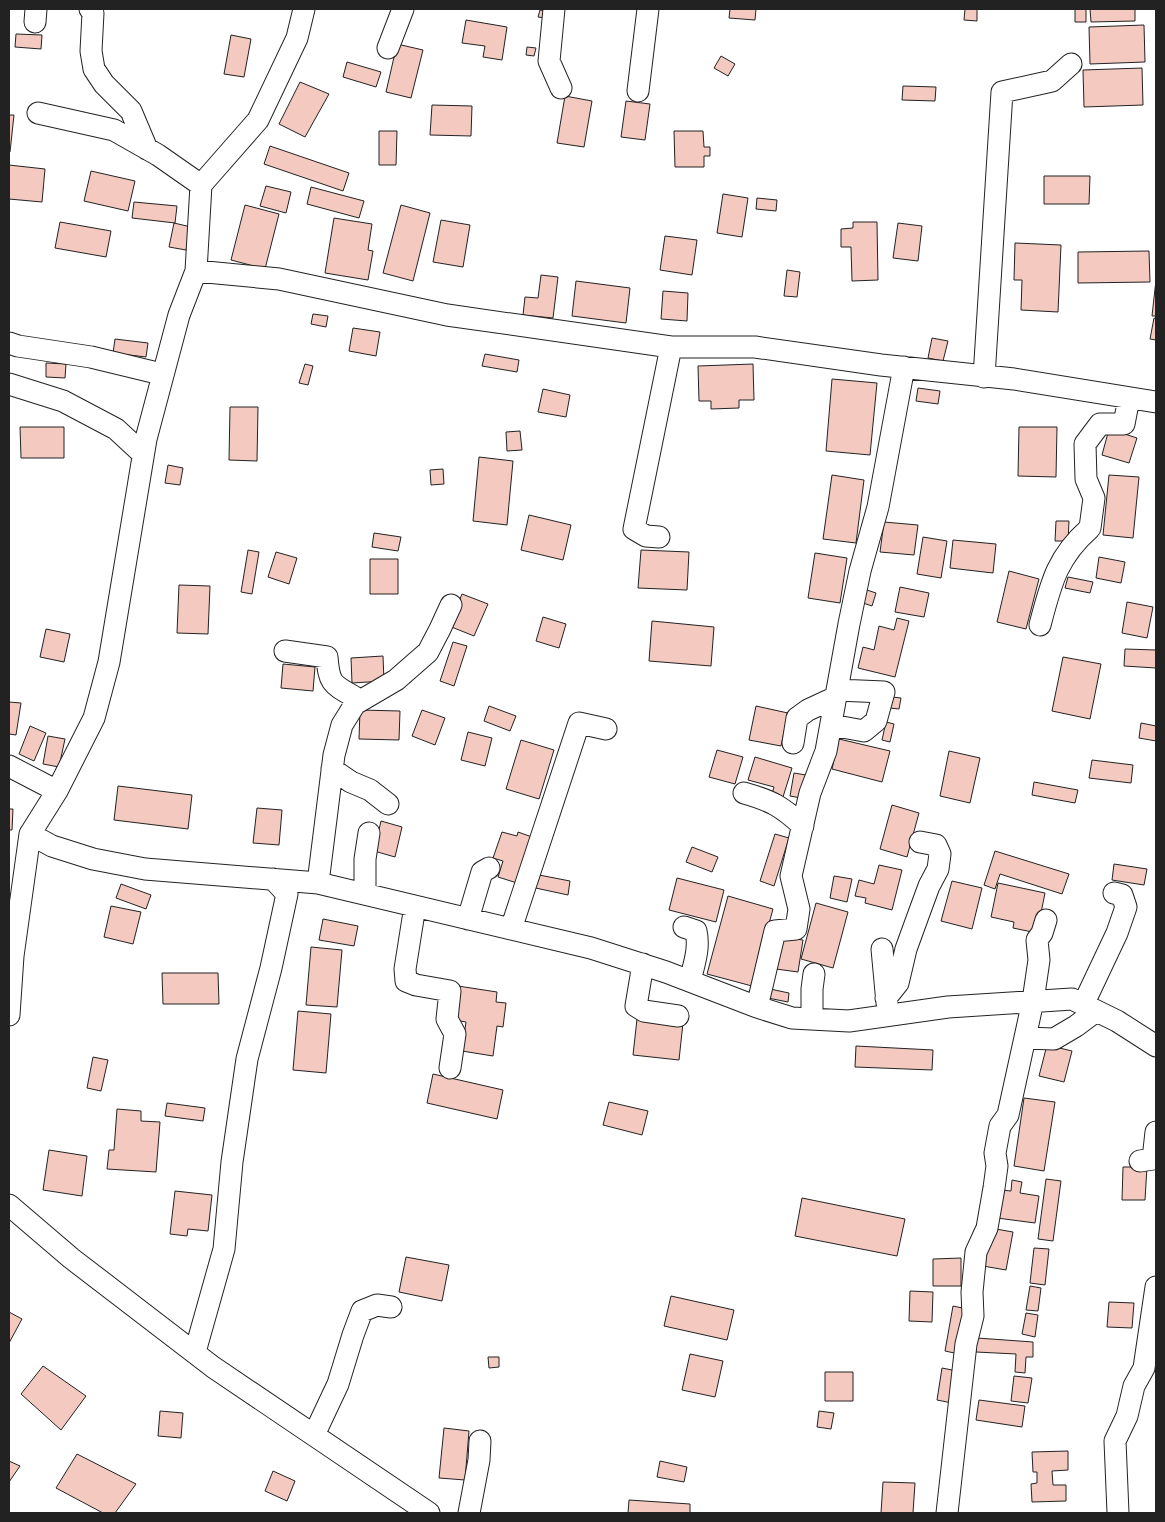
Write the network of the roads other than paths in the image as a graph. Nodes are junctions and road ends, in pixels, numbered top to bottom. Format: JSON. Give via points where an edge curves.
{"nodes":[{"id":1,"x":90,"y":9,"type":"edge"},
{"id":2,"x":304,"y":9,"type":"edge"},
{"id":3,"x":403,"y":9,"type":"edge"},
{"id":4,"x":554,"y":9,"type":"edge"},
{"id":5,"x":648,"y":9,"type":"edge"},
{"id":6,"x":388,"y":48,"type":"dead end"},
{"id":7,"x":1071,"y":64,"type":"dead end"},
{"id":8,"x":561,"y":88,"type":"dead end"},
{"id":9,"x":638,"y":91,"type":"dead end"},
{"id":10,"x":38,"y":113,"type":"dead end"},
{"id":11,"x":148,"y":150,"type":"junction"},
{"id":12,"x":201,"y":184,"type":"junction"},
{"id":13,"x":196,"y":271,"type":"junction"},
{"id":14,"x":9,"y":343,"type":"edge"},
{"id":15,"x":671,"y":348,"type":"junction"},
{"id":16,"x":904,"y":367,"type":"junction"},
{"id":17,"x":163,"y":373,"type":"junction"},
{"id":18,"x":984,"y":377,"type":"junction"},
{"id":19,"x":9,"y":384,"type":"edge"},
{"id":20,"x":1128,"y":398,"type":"junction"},
{"id":21,"x":1156,"y":402,"type":"edge"},
{"id":22,"x":143,"y":454,"type":"junction"},
{"id":23,"x":659,"y":537,"type":"dead end"},
{"id":24,"x":451,"y":605,"type":"dead end"},
{"id":25,"x":1040,"y":625,"type":"dead end"},
{"id":26,"x":285,"y":651,"type":"dead end"},
{"id":27,"x":837,"y":694,"type":"junction"},
{"id":28,"x":355,"y":704,"type":"junction"},
{"id":29,"x":831,"y":725,"type":"junction"},
{"id":30,"x":606,"y":729,"type":"dead end"},
{"id":31,"x":793,"y":743,"type":"dead end"},
{"id":32,"x":9,"y":766,"type":"edge"},
{"id":33,"x":332,"y":769,"type":"junction"},
{"id":34,"x":57,"y":791,"type":"junction"},
{"id":35,"x":744,"y":793,"type":"dead end"},
{"id":36,"x":388,"y":804,"type":"dead end"},
{"id":37,"x":803,"y":826,"type":"junction"},
{"id":38,"x":369,"y":833,"type":"dead end"},
{"id":39,"x":30,"y":834,"type":"junction"},
{"id":40,"x":920,"y":842,"type":"dead end"},
{"id":41,"x":489,"y":868,"type":"dead end"},
{"id":42,"x":273,"y":879,"type":"junction"},
{"id":43,"x":318,"y":883,"type":"junction"},
{"id":44,"x":16,"y":893,"type":"edge"},
{"id":45,"x":1114,"y":893,"type":"dead end"},
{"id":46,"x":365,"y":894,"type":"junction"},
{"id":47,"x":415,"y":906,"type":"junction"},
{"id":48,"x":468,"y":919,"type":"junction"},
{"id":49,"x":1046,"y":920,"type":"dead end"},
{"id":50,"x":684,"y":927,"type":"dead end"},
{"id":51,"x":511,"y":929,"type":"junction"},
{"id":52,"x":882,"y":949,"type":"dead end"},
{"id":53,"x":643,"y":964,"type":"junction"},
{"id":54,"x":814,"y":974,"type":"dead end"},
{"id":55,"x":690,"y":981,"type":"junction"},
{"id":56,"x":1033,"y":1001,"type":"junction"},
{"id":57,"x":757,"y":1007,"type":"junction"},
{"id":58,"x":888,"y":1007,"type":"junction"},
{"id":59,"x":1090,"y":1008,"type":"junction"},
{"id":60,"x":9,"y":1015,"type":"edge"},
{"id":61,"x":678,"y":1016,"type":"dead end"},
{"id":62,"x":812,"y":1019,"type":"junction"},
{"id":63,"x":1025,"y":1038,"type":"junction"},
{"id":64,"x":1156,"y":1046,"type":"edge"},
{"id":65,"x":450,"y":1068,"type":"dead end"},
{"id":66,"x":1156,"y":1132,"type":"edge"},
{"id":67,"x":1140,"y":1161,"type":"dead end"},
{"id":68,"x":9,"y":1205,"type":"edge"},
{"id":69,"x":1156,"y":1287,"type":"edge"},
{"id":70,"x":391,"y":1307,"type":"dead end"},
{"id":71,"x":194,"y":1352,"type":"junction"},
{"id":72,"x":314,"y":1435,"type":"junction"},
{"id":73,"x":480,"y":1441,"type":"dead end"},
{"id":74,"x":428,"y":1513,"type":"edge"},
{"id":75,"x":469,"y":1513,"type":"edge"},
{"id":76,"x":947,"y":1513,"type":"edge"},
{"id":77,"x":1118,"y":1513,"type":"edge"}],
"edges":[{"from":1,"to":11,"type":"street","via":[[93,13],[91,51],[94,69],[104,84],[131,110]]},
{"from":2,"to":12,"type":"street","via":[[297,38],[258,120]]},
{"from":3,"to":6,"type":"street"},
{"from":4,"to":8,"type":"street","via":[[549,61]]},
{"from":5,"to":9,"type":"street"},
{"from":7,"to":18,"type":"street","via":[[1052,81],[1002,92]]},
{"from":10,"to":11,"type":"street","via":[[114,130]]},
{"from":11,"to":12,"type":"street"},
{"from":12,"to":13,"type":"street"},
{"from":13,"to":15,"type":"street","via":[[279,279],[447,315]]},
{"from":13,"to":17,"type":"street"},
{"from":14,"to":17,"type":"street"},
{"from":15,"to":16,"type":"street","via":[[755,346]]},
{"from":15,"to":23,"type":"street","via":[[634,529],[646,536]]},
{"from":16,"to":18,"type":"street"},
{"from":16,"to":27,"type":"street","via":[[878,507],[860,571]]},
{"from":17,"to":22,"type":"street"},
{"from":18,"to":20,"type":"street"},
{"from":19,"to":22,"type":"street","via":[[63,401],[116,429]]},
{"from":20,"to":21,"type":"street"},
{"from":20,"to":25,"type":"street","via":[[1124,424],[1100,424],[1085,444],[1086,479],[1094,498],[1090,528],[1074,542],[1060,562]]},
{"from":22,"to":34,"type":"street","via":[[109,662],[94,718]]},
{"from":24,"to":28,"type":"street","via":[[428,652],[396,680]]},
{"from":26,"to":28,"type":"street","via":[[327,657],[329,677],[338,688],[353,696]]},
{"from":27,"to":29,"type":"street"},
{"from":27,"to":29,"type":"street","via":[[884,692],[876,721],[864,731]]},
{"from":27,"to":31,"type":"street","via":[[797,718]]},
{"from":28,"to":33,"type":"street","via":[[342,725]]},
{"from":29,"to":37,"type":"street"},
{"from":30,"to":51,"type":"street","via":[[580,723]]},
{"from":32,"to":34,"type":"street"},
{"from":33,"to":36,"type":"street"},
{"from":33,"to":43,"type":"street"},
{"from":34,"to":39,"type":"street"},
{"from":35,"to":37,"type":"street","via":[[784,809]]},
{"from":37,"to":57,"type":"street","via":[[791,876],[800,909],[796,929],[775,931]]},
{"from":38,"to":46,"type":"street"},
{"from":39,"to":42,"type":"street","via":[[52,846],[92,859],[145,869]]},
{"from":39,"to":44,"type":"street"},
{"from":40,"to":58,"type":"street","via":[[936,845],[940,854],[938,869],[906,949]]},
{"from":41,"to":48,"type":"street","via":[[482,872]]},
{"from":42,"to":43,"type":"street"},
{"from":42,"to":71,"type":"street","via":[[287,894],[247,1060],[232,1162],[224,1249]]},
{"from":43,"to":46,"type":"street"},
{"from":44,"to":60,"type":"street"},
{"from":45,"to":59,"type":"street","via":[[1122,895],[1126,907]]},
{"from":46,"to":47,"type":"street"},
{"from":47,"to":48,"type":"street"},
{"from":47,"to":65,"type":"street","via":[[406,981],[450,991],[447,1019],[455,1034]]},
{"from":48,"to":51,"type":"street"},
{"from":49,"to":56,"type":"street","via":[[1037,940],[1039,960]]},
{"from":50,"to":55,"type":"street","via":[[696,931],[698,938]]},
{"from":51,"to":53,"type":"street"},
{"from":52,"to":58,"type":"street"},
{"from":53,"to":55,"type":"street"},
{"from":53,"to":61,"type":"street","via":[[636,1006],[644,1011]]},
{"from":54,"to":62,"type":"street"},
{"from":55,"to":57,"type":"street"},
{"from":56,"to":58,"type":"street"},
{"from":56,"to":59,"type":"street","via":[[1072,999]]},
{"from":56,"to":63,"type":"street"},
{"from":57,"to":62,"type":"street","via":[[792,1018]]},
{"from":58,"to":62,"type":"street","via":[[849,1021]]},
{"from":59,"to":63,"type":"street","via":[[1076,1026],[1054,1039]]},
{"from":59,"to":64,"type":"street"},
{"from":63,"to":76,"type":"street","via":[[1008,1114],[1000,1126],[987,1228],[976,1252],[972,1292],[974,1316],[966,1344]]},
{"from":66,"to":67,"type":"street","via":[[1153,1159]]},
{"from":68,"to":71,"type":"street","via":[[71,1258]]},
{"from":69,"to":77,"type":"street","via":[[1144,1368],[1134,1386],[1127,1416],[1115,1442]]},
{"from":70,"to":72,"type":"street","via":[[377,1305],[362,1311],[338,1384]]},
{"from":71,"to":72,"type":"street"},
{"from":72,"to":74,"type":"street"},
{"from":73,"to":75,"type":"street"}]}
